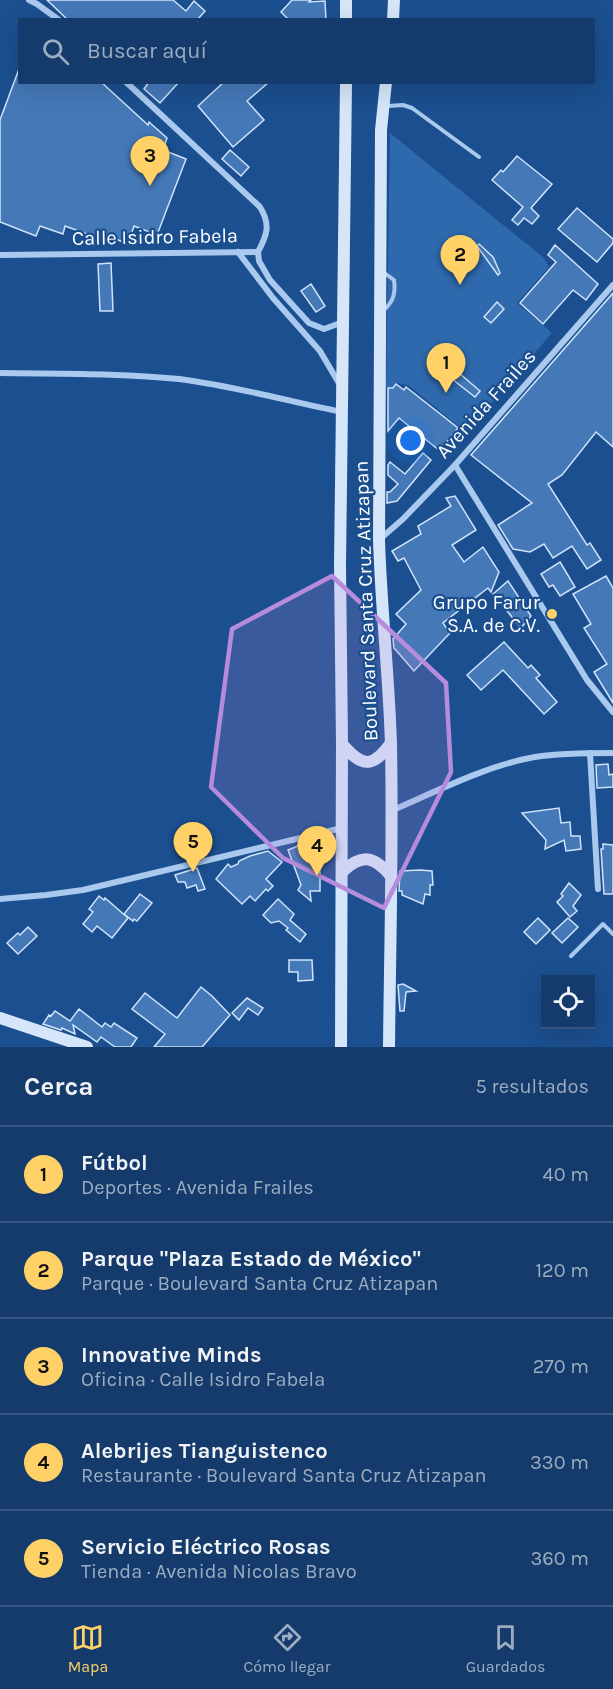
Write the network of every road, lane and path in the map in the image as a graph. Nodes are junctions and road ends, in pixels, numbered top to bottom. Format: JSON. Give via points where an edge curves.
{"nodes":[{"id":1,"x":29,"y":0,"type":"edge"},
{"id":2,"x":346,"y":0,"type":"edge"},
{"id":3,"x":394,"y":0,"type":"edge"},
{"id":4,"x":56,"y":18,"type":"edge"},
{"id":5,"x":346,"y":18,"type":"edge"},
{"id":6,"x":393,"y":18,"type":"edge"},
{"id":7,"x":128,"y":84,"type":"edge"},
{"id":8,"x":345,"y":84,"type":"edge"},
{"id":9,"x":386,"y":84,"type":"edge"},
{"id":10,"x":383,"y":106,"type":"junction"},
{"id":11,"x":478,"y":157,"type":"dead end"},
{"id":12,"x":238,"y":252,"type":"junction"},
{"id":13,"x":258,"y":252,"type":"junction"},
{"id":14,"x":0,"y":255,"type":"edge"},
{"id":15,"x":613,"y":285,"type":"edge"},
{"id":16,"x":344,"y":322,"type":"junction"},
{"id":17,"x":0,"y":373,"type":"edge"},
{"id":18,"x":343,"y":390,"type":"junction"},
{"id":19,"x":342,"y":412,"type":"junction"},
{"id":20,"x":454,"y":465,"type":"junction"},
{"id":21,"x":379,"y":540,"type":"junction"},
{"id":22,"x":613,"y":712,"type":"edge"},
{"id":23,"x":391,"y":743,"type":"junction"},
{"id":24,"x":342,"y":744,"type":"junction"},
{"id":25,"x":590,"y":753,"type":"junction"},
{"id":26,"x":613,"y":753,"type":"edge"},
{"id":27,"x":391,"y":811,"type":"junction"},
{"id":28,"x":342,"y":828,"type":"junction"},
{"id":29,"x":342,"y":872,"type":"junction"},
{"id":30,"x":391,"y":876,"type":"junction"},
{"id":31,"x":598,"y":890,"type":"dead end"},
{"id":32,"x":0,"y":899,"type":"edge"},
{"id":33,"x":613,"y":934,"type":"edge"},
{"id":34,"x":571,"y":957,"type":"dead end"},
{"id":35,"x":0,"y":1018,"type":"edge"},
{"id":36,"x":61,"y":1043,"type":"edge"},
{"id":37,"x":87,"y":1047,"type":"edge"},
{"id":38,"x":341,"y":1047,"type":"edge"},
{"id":39,"x":389,"y":1047,"type":"edge"}],
"edges":[{"from":1,"to":4,"type":"street"},
{"from":2,"to":5,"type":"main road"},
{"from":3,"to":6,"type":"main road"},
{"from":7,"to":13,"type":"street","name":"Calle Isidro Fabela","via":[[260,207],[267,224]]},
{"from":8,"to":16,"type":"main road","name":"Boulevard Santa Cruz Atizapan"},
{"from":9,"to":10,"type":"main road","name":"Boulevard Santa Cruz Atizapan"},
{"from":10,"to":11,"type":"lane","via":[[412,108]]},
{"from":10,"to":21,"type":"main road","name":"Boulevard Santa Cruz Atizapan"},
{"from":12,"to":13,"type":"street","name":"Calle Isidro Fabela"},
{"from":12,"to":14,"type":"street","name":"Calle Isidro Fabela"},
{"from":12,"to":18,"type":"street","via":[[320,351]]},
{"from":13,"to":16,"type":"street","via":[[270,280],[309,323],[324,329]]},
{"from":15,"to":20,"type":"street","name":"Avenida Frailes"},
{"from":16,"to":18,"type":"main road","name":"Boulevard Santa Cruz Atizapan"},
{"from":17,"to":19,"type":"street","via":[[181,380]]},
{"from":18,"to":19,"type":"main road","name":"Boulevard Santa Cruz Atizapan"},
{"from":19,"to":24,"type":"main road","name":"Boulevard Santa Cruz Atizapan"},
{"from":20,"to":21,"type":"street","name":"Avenida Frailes"},
{"from":20,"to":22,"type":"street","via":[[587,680]]},
{"from":21,"to":23,"type":"main road","name":"Boulevard Santa Cruz Atizapan"},
{"from":23,"to":24,"type":"main road","via":[[380,757],[366,762]]},
{"from":23,"to":27,"type":"main road","name":"Boulevard Santa Cruz Atizapan"},
{"from":24,"to":28,"type":"main road","name":"Boulevard Santa Cruz Atizapan"},
{"from":25,"to":26,"type":"street"},
{"from":25,"to":27,"type":"street","via":[[519,761],[477,774]]},
{"from":25,"to":31,"type":"street"},
{"from":27,"to":30,"type":"main road","name":"Boulevard Santa Cruz Atizapan"},
{"from":28,"to":29,"type":"main road","name":"Boulevard Santa Cruz Atizapan"},
{"from":28,"to":32,"type":"street","via":[[83,890]]},
{"from":29,"to":30,"type":"main road","via":[[364,858],[379,863]]},
{"from":29,"to":38,"type":"main road"},
{"from":30,"to":39,"type":"main road","name":"Boulevard Santa Cruz Atizapan"},
{"from":33,"to":34,"type":"lane","via":[[603,924]]},
{"from":35,"to":36,"type":"main road"},
{"from":36,"to":37,"type":"main road"}]}
